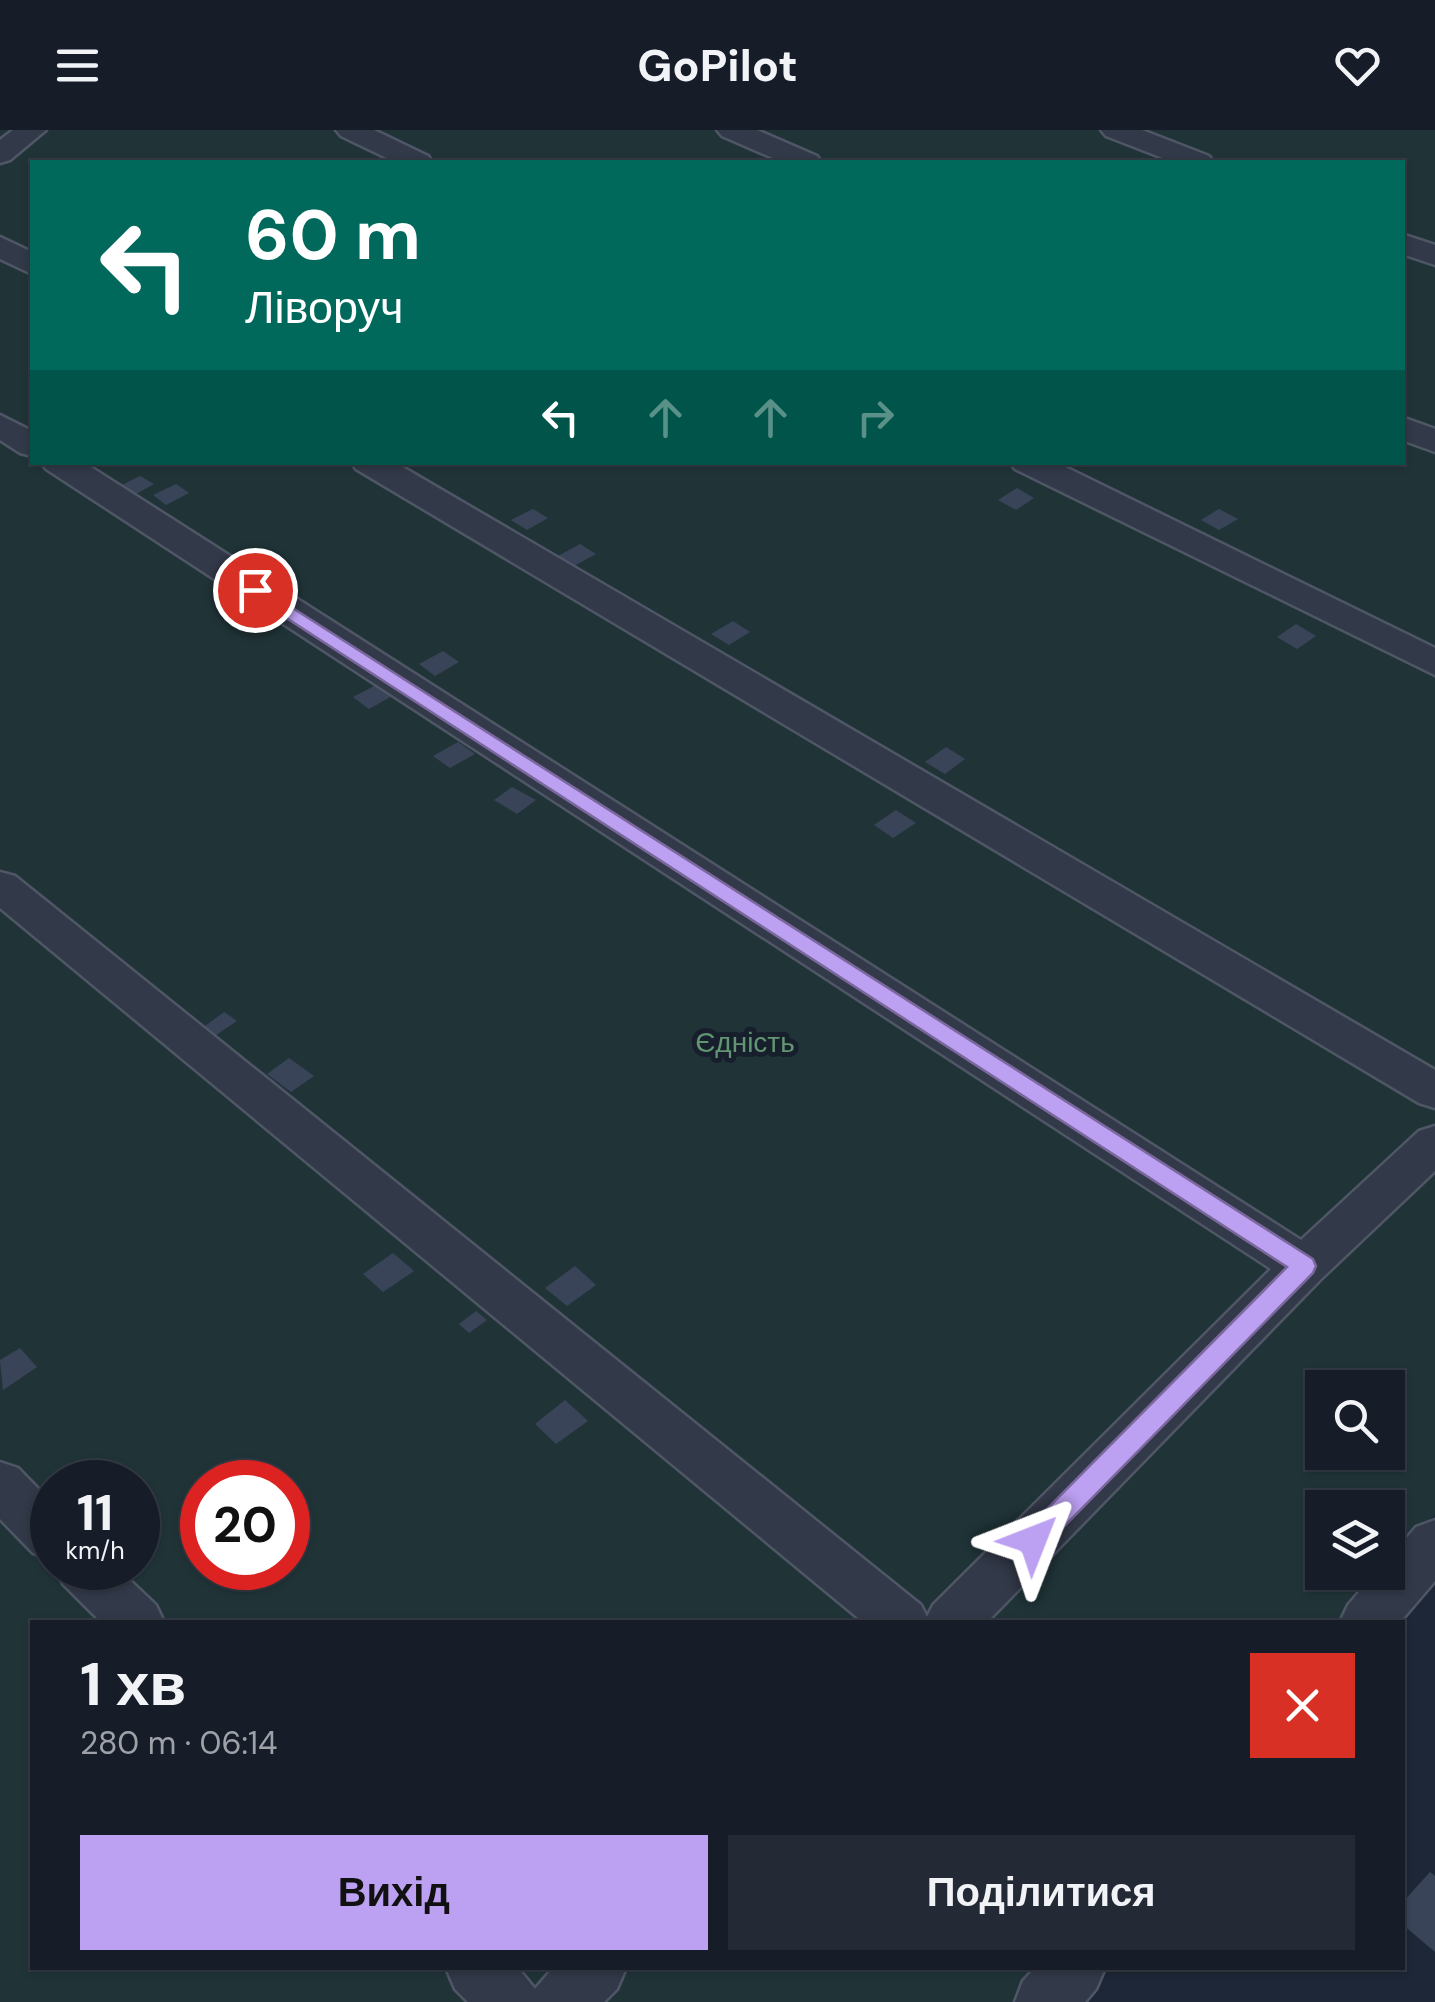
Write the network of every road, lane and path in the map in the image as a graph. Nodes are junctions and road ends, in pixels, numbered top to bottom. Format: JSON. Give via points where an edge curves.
{"nodes":[{"id":1,"x":32,"y":130,"type":"edge"},
{"id":2,"x":351,"y":130,"type":"edge"},
{"id":3,"x":732,"y":130,"type":"edge"},
{"id":4,"x":1116,"y":130,"type":"edge"},
{"id":5,"x":0,"y":154,"type":"edge"},
{"id":6,"x":413,"y":160,"type":"edge"},
{"id":7,"x":801,"y":160,"type":"edge"},
{"id":8,"x":1193,"y":160,"type":"edge"},
{"id":9,"x":1405,"y":245,"type":"edge"},
{"id":10,"x":0,"y":246,"type":"edge"},
{"id":11,"x":1435,"y":256,"type":"edge"},
{"id":12,"x":30,"y":264,"type":"edge"},
{"id":13,"x":0,"y":425,"type":"edge"},
{"id":14,"x":1405,"y":428,"type":"edge"},
{"id":15,"x":1435,"y":442,"type":"edge"},
{"id":16,"x":30,"y":445,"type":"edge"},
{"id":17,"x":63,"y":465,"type":"edge"},
{"id":18,"x":373,"y":465,"type":"edge"},
{"id":19,"x":1034,"y":465,"type":"edge"},
{"id":20,"x":1435,"y":663,"type":"edge"},
{"id":21,"x":0,"y":886,"type":"edge"},
{"id":22,"x":1435,"y":1091,"type":"edge"},
{"id":23,"x":1435,"y":1143,"type":"edge"},
{"id":24,"x":1304,"y":1266,"type":"junction"},
{"id":25,"x":0,"y":1484,"type":"edge"},
{"id":26,"x":30,"y":1515,"type":"edge"},
{"id":27,"x":1435,"y":1543,"type":"edge"},
{"id":28,"x":104,"y":1590,"type":"edge"},
{"id":29,"x":134,"y":1620,"type":"edge"},
{"id":30,"x":900,"y":1620,"type":"edge"},
{"id":31,"x":954,"y":1620,"type":"edge"},
{"id":32,"x":1370,"y":1620,"type":"edge"},
{"id":33,"x":478,"y":1970,"type":"edge"},
{"id":34,"x":594,"y":1970,"type":"edge"},
{"id":35,"x":1072,"y":1970,"type":"edge"},
{"id":36,"x":510,"y":2002,"type":"edge"},
{"id":37,"x":560,"y":2002,"type":"edge"},
{"id":38,"x":1045,"y":2002,"type":"edge"}],
"edges":[{"from":1,"to":5,"type":"street"},
{"from":2,"to":6,"type":"street"},
{"from":3,"to":7,"type":"street"},
{"from":4,"to":8,"type":"street"},
{"from":9,"to":11,"type":"street"},
{"from":10,"to":12,"type":"street"},
{"from":13,"to":16,"type":"street"},
{"from":14,"to":15,"type":"street"},
{"from":17,"to":24,"type":"street"},
{"from":18,"to":22,"type":"street"},
{"from":19,"to":20,"type":"street"},
{"from":21,"to":30,"type":"street"},
{"from":23,"to":24,"type":"street"},
{"from":24,"to":31,"type":"street"},
{"from":25,"to":26,"type":"street"},
{"from":27,"to":32,"type":"street"},
{"from":28,"to":29,"type":"street"},
{"from":33,"to":36,"type":"street"},
{"from":34,"to":37,"type":"street"},
{"from":35,"to":38,"type":"street"}]}
